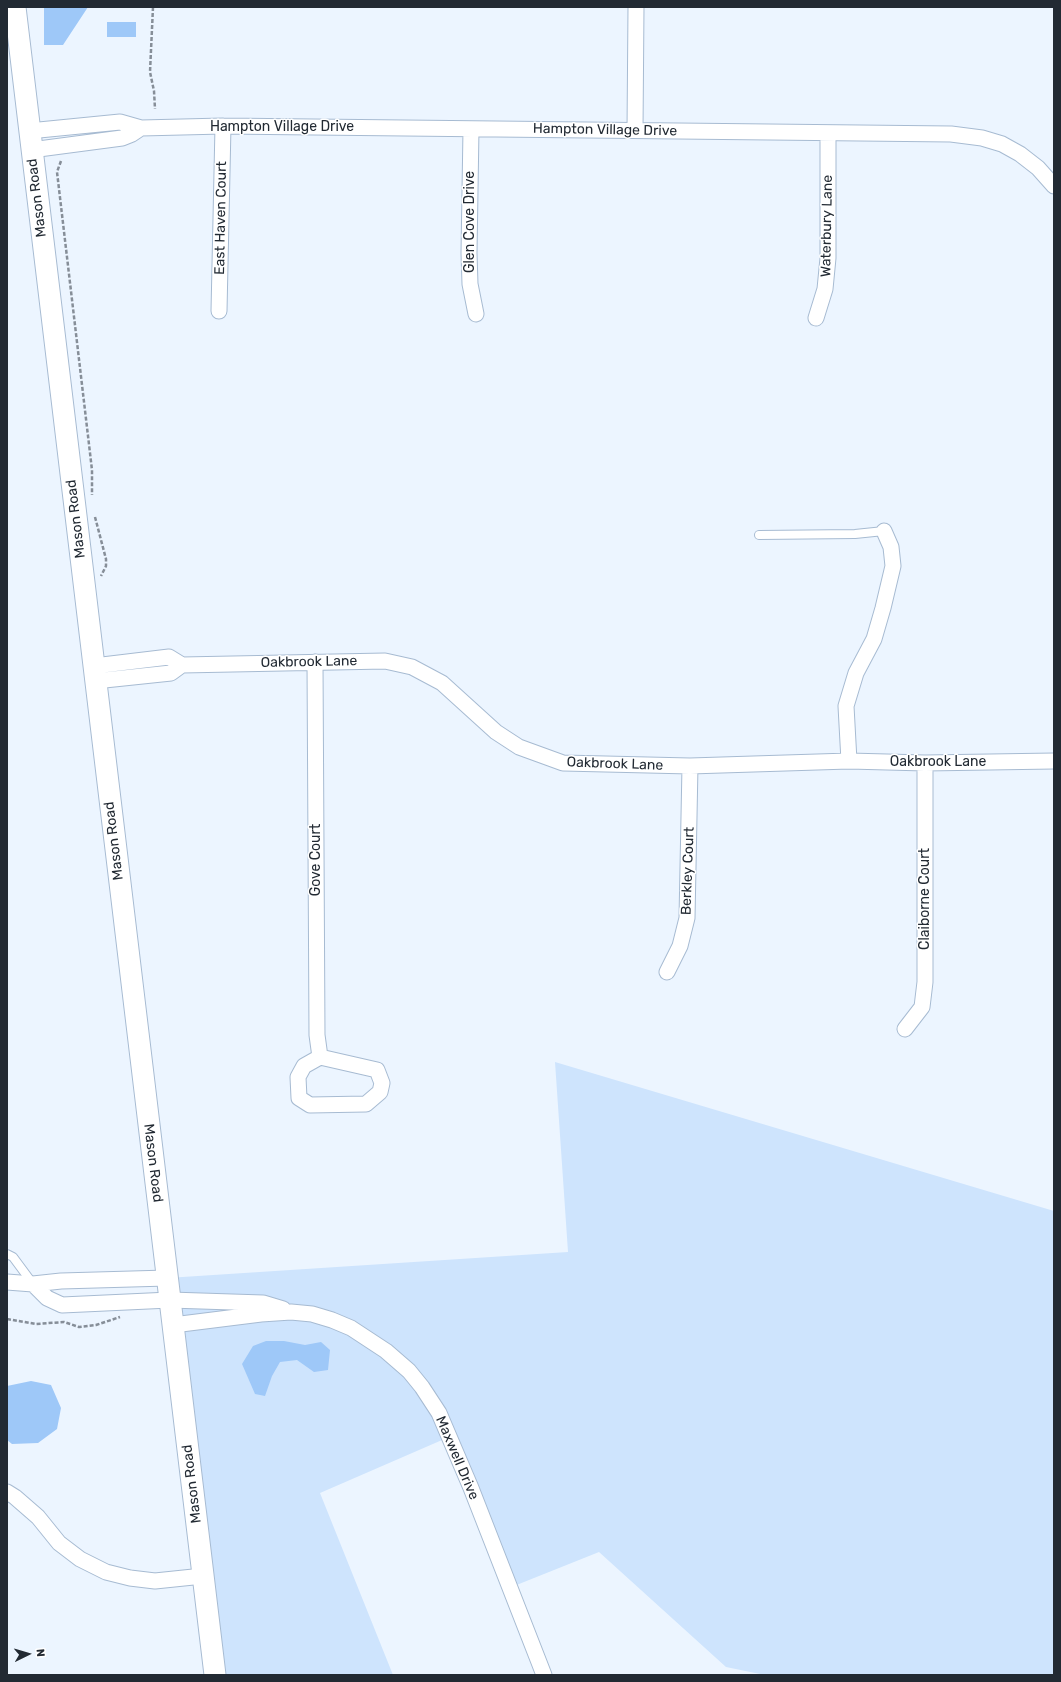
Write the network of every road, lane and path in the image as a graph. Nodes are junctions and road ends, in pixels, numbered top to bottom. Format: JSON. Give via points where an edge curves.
{"nodes":[{"id":1,"x":15,"y":7,"type":"edge"},
{"id":2,"x":153,"y":7,"type":"edge"},
{"id":3,"x":636,"y":7,"type":"edge"},
{"id":4,"x":155,"y":109,"type":"dead end"},
{"id":5,"x":222,"y":126,"type":"junction"},
{"id":6,"x":471,"y":129,"type":"junction"},
{"id":7,"x":635,"y":130,"type":"junction"},
{"id":8,"x":828,"y":133,"type":"junction"},
{"id":9,"x":30,"y":140,"type":"junction"},
{"id":10,"x":64,"y":159,"type":"dead end"},
{"id":11,"x":1054,"y":186,"type":"edge"},
{"id":12,"x":219,"y":311,"type":"dead end"},
{"id":13,"x":476,"y":314,"type":"dead end"},
{"id":14,"x":816,"y":318,"type":"dead end"},
{"id":15,"x":92,"y":498,"type":"dead end"},
{"id":16,"x":94,"y":515,"type":"dead end"},
{"id":17,"x":884,"y":531,"type":"joint"},
{"id":18,"x":759,"y":535,"type":"dead end"},
{"id":19,"x":101,"y":578,"type":"dead end"},
{"id":20,"x":315,"y":662,"type":"junction"},
{"id":21,"x":94,"y":674,"type":"junction"},
{"id":22,"x":1054,"y":761,"type":"edge"},
{"id":23,"x":849,"y":762,"type":"junction"},
{"id":24,"x":926,"y":763,"type":"junction"},
{"id":25,"x":690,"y":766,"type":"junction"},
{"id":26,"x":667,"y":972,"type":"dead end"},
{"id":27,"x":905,"y":1029,"type":"dead end"},
{"id":28,"x":320,"y":1057,"type":"junction"},
{"id":29,"x":7,"y":1254,"type":"edge"},
{"id":30,"x":167,"y":1278,"type":"junction"},
{"id":31,"x":7,"y":1282,"type":"edge"},
{"id":32,"x":33,"y":1284,"type":"junction"},
{"id":33,"x":170,"y":1300,"type":"junction"},
{"id":34,"x":292,"y":1312,"type":"junction"},
{"id":35,"x":121,"y":1317,"type":"dead end"},
{"id":36,"x":7,"y":1319,"type":"edge"},
{"id":37,"x":173,"y":1325,"type":"junction"},
{"id":38,"x":7,"y":1492,"type":"edge"},
{"id":39,"x":203,"y":1576,"type":"junction"},
{"id":40,"x":215,"y":1675,"type":"edge"},
{"id":41,"x":544,"y":1675,"type":"edge"}],
"edges":[{"from":1,"to":9,"type":"main road","name":"Mason Road"},
{"from":2,"to":4,"type":"path","via":[[150,72]]},
{"from":3,"to":7,"type":"street"},
{"from":5,"to":6,"type":"street","name":"Hampton Village Drive"},
{"from":5,"to":9,"type":"street","name":"Hampton Village Drive","via":[[141,128],[122,138]]},
{"from":5,"to":12,"type":"street","name":"East Haven Court"},
{"from":6,"to":7,"type":"street","name":"Hampton Village Drive"},
{"from":6,"to":13,"type":"street","name":"Glen Cove Drive","via":[[469,253],[470,284]]},
{"from":7,"to":8,"type":"street","name":"Hampton Village Drive"},
{"from":8,"to":11,"type":"street","name":"Hampton Village Drive","via":[[951,134],[982,138],[1002,144],[1020,154],[1038,168]]},
{"from":8,"to":14,"type":"street","name":"Waterbury Lane","via":[[828,258],[825,289]]},
{"from":9,"to":21,"type":"main road","name":"Mason Road"},
{"from":10,"to":15,"type":"path","via":[[57,172],[92,470]]},
{"from":16,"to":19,"type":"path","via":[[106,559]]},
{"from":17,"to":18,"type":"lane","via":[[855,534]]},
{"from":17,"to":23,"type":"street","via":[[891,548],[893,566],[874,639],[856,673],[846,706]]},
{"from":20,"to":21,"type":"street","name":"Oakbrook Lane","via":[[182,665],[171,673]]},
{"from":20,"to":25,"type":"street","name":"Oakbrook Lane","via":[[385,661],[412,667],[442,683],[496,732],[519,747],[563,763]]},
{"from":20,"to":28,"type":"street","name":"Gove Court","via":[[317,1027]]},
{"from":21,"to":30,"type":"main road","name":"Mason Road"},
{"from":22,"to":24,"type":"street","name":"Oakbrook Lane"},
{"from":23,"to":24,"type":"street","name":"Oakbrook Lane"},
{"from":23,"to":25,"type":"street","name":"Oakbrook Lane"},
{"from":24,"to":27,"type":"street","name":"Claiborne Court","via":[[926,982],[922,1007]]},
{"from":25,"to":26,"type":"street","name":"Berkley Court","via":[[687,918],[680,946]]},
{"from":28,"to":28,"type":"street","via":[[377,1070],[382,1083],[380,1092],[366,1104],[310,1104],[299,1098],[298,1077],[304,1066]]},
{"from":29,"to":32,"type":"lane","via":[[13,1257]]},
{"from":30,"to":32,"type":"street"},
{"from":30,"to":33,"type":"main road","name":"Mason Road"},
{"from":31,"to":32,"type":"street"},
{"from":32,"to":33,"type":"street","name":"Maxwell Drive","via":[[47,1298],[62,1305]]},
{"from":33,"to":34,"type":"street","name":"Maxwell Drive","via":[[263,1303]]},
{"from":33,"to":37,"type":"main road","name":"Mason Road"},
{"from":34,"to":37,"type":"street","name":"Maxwell Drive"},
{"from":34,"to":41,"type":"street","name":"Maxwell Drive","via":[[312,1314],[351,1328],[386,1351],[409,1371],[422,1387],[439,1413],[456,1450]]},
{"from":35,"to":36,"type":"path","via":[[79,1327],[64,1322],[36,1324]]},
{"from":37,"to":39,"type":"main road","name":"Mason Road"},
{"from":38,"to":39,"type":"street","via":[[38,1517],[75,1555],[106,1572],[155,1581]]},
{"from":39,"to":40,"type":"main road","name":"Mason Road"}]}
